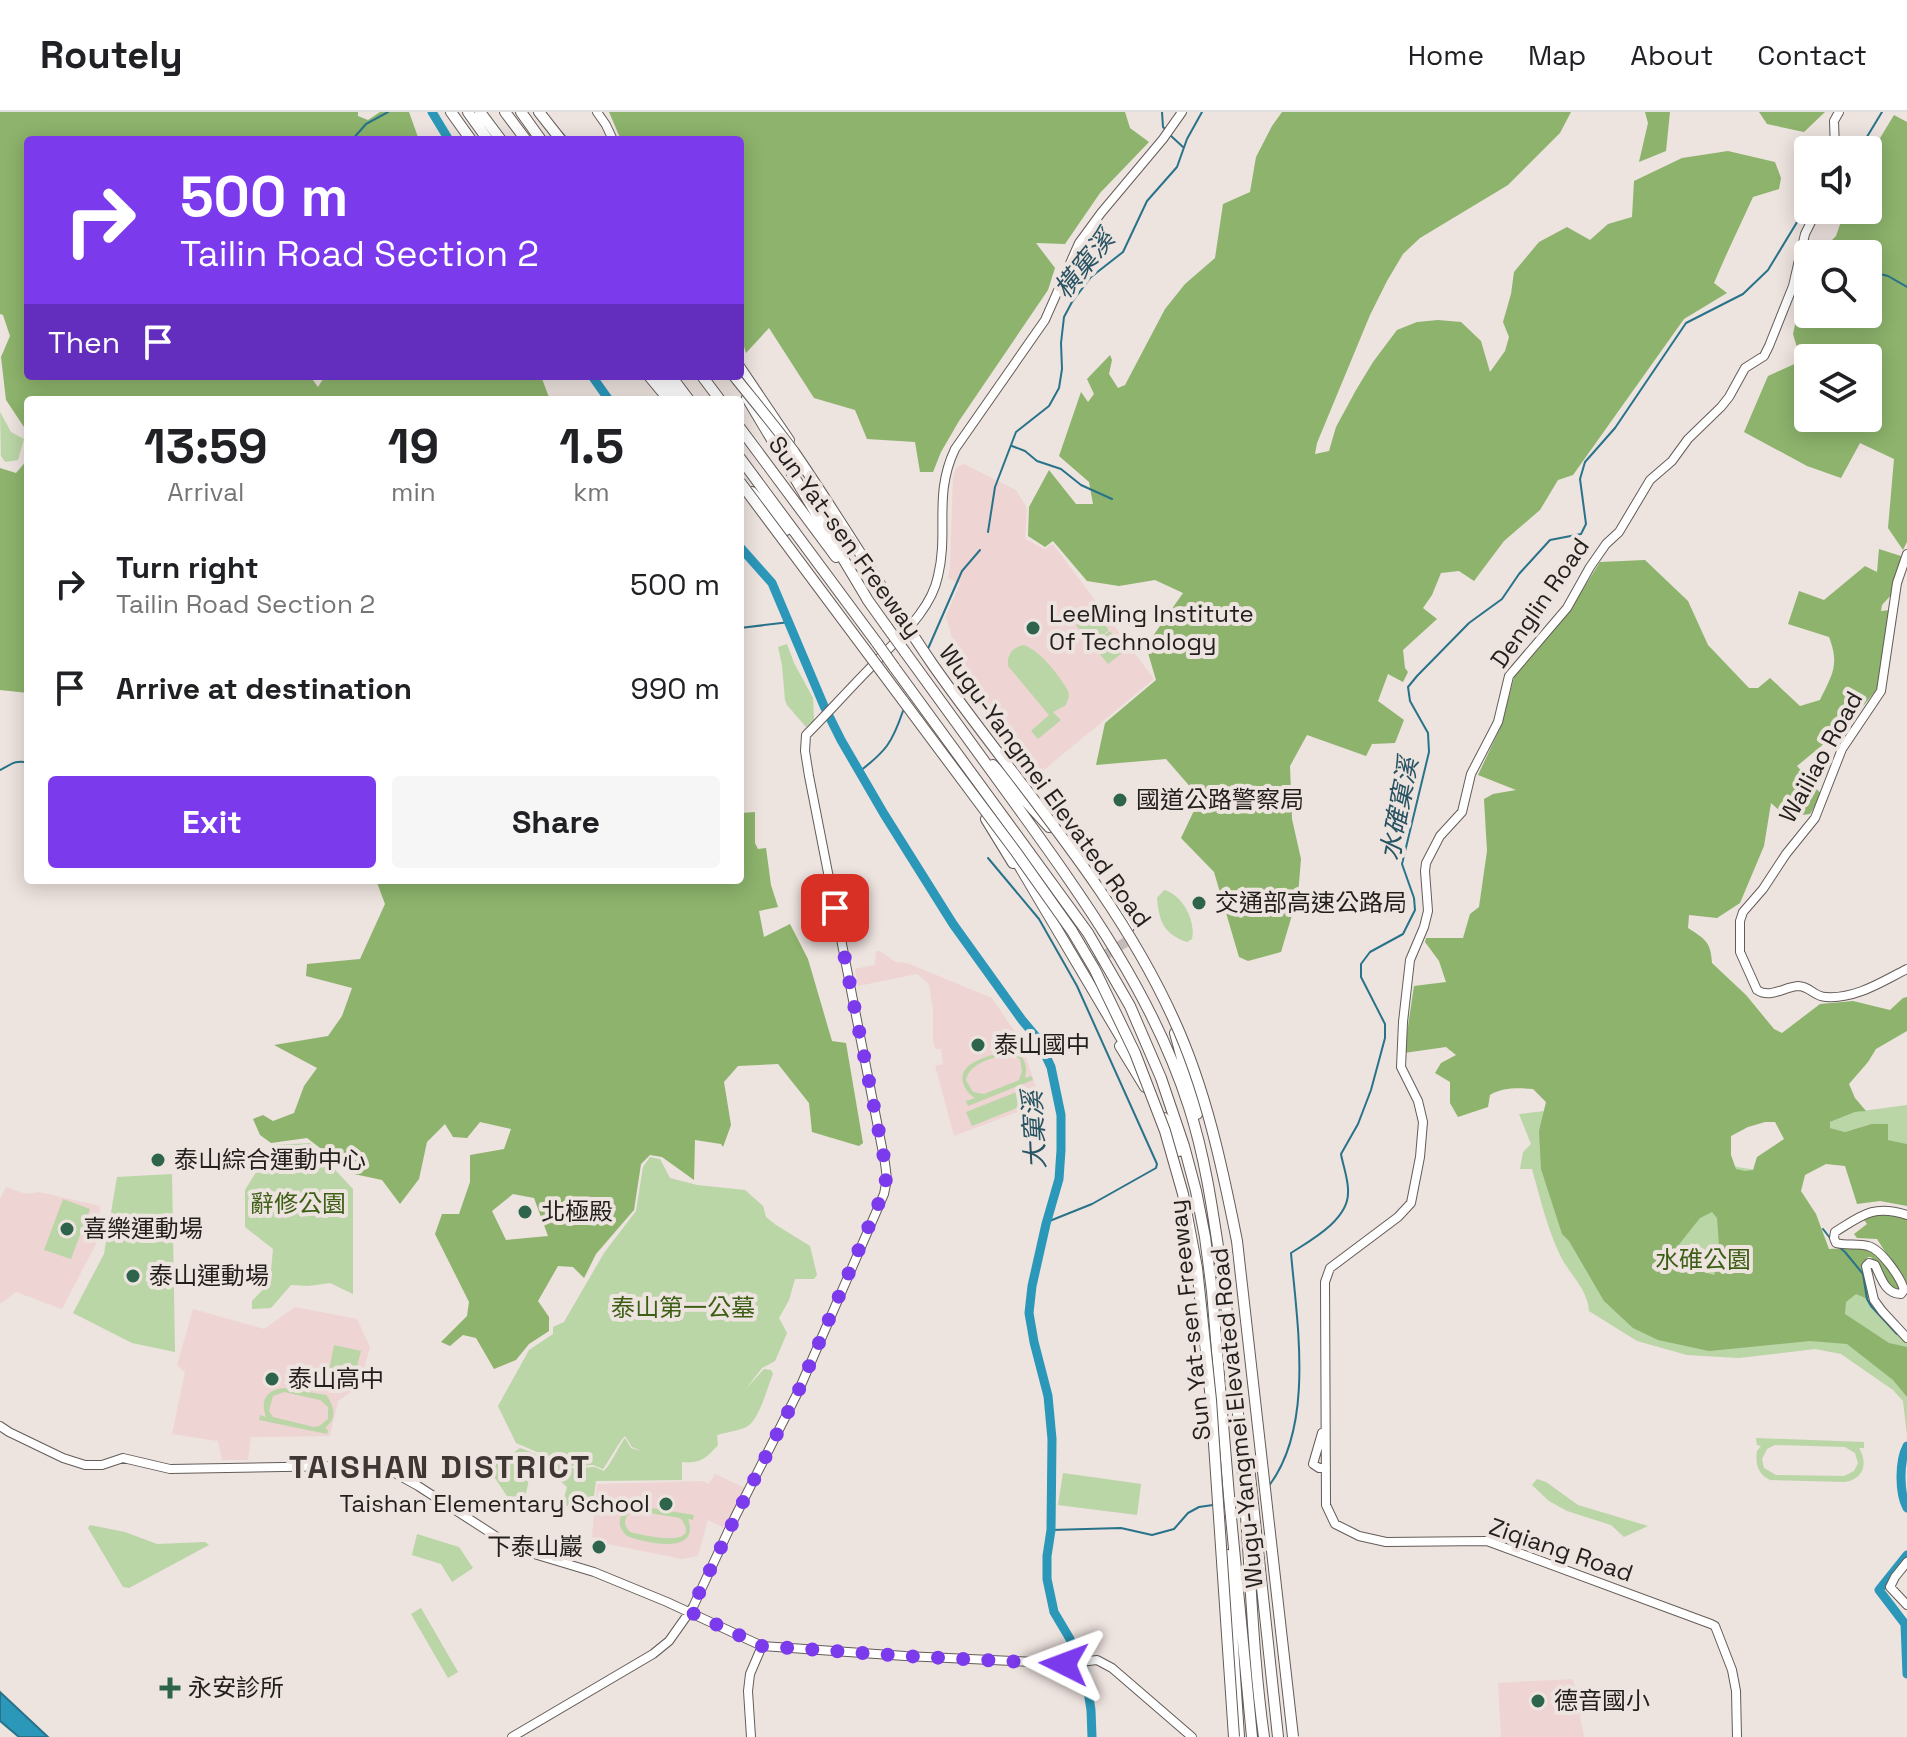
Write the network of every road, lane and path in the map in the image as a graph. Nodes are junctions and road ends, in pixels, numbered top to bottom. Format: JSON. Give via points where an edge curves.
{"nodes":[{"id":1,"x":451,"y":112,"type":"edge"},
{"id":2,"x":468,"y":112,"type":"edge"},
{"id":3,"x":480,"y":112,"type":"edge"},
{"id":4,"x":488,"y":112,"type":"edge"},
{"id":5,"x":505,"y":112,"type":"edge"},
{"id":6,"x":521,"y":112,"type":"edge"},
{"id":7,"x":533,"y":112,"type":"edge"},
{"id":8,"x":539,"y":112,"type":"edge"},
{"id":9,"x":597,"y":112,"type":"edge"},
{"id":10,"x":1182,"y":112,"type":"edge"},
{"id":11,"x":1839,"y":112,"type":"edge"},
{"id":12,"x":468,"y":136,"type":"edge"},
{"id":13,"x":485,"y":136,"type":"edge"},
{"id":14,"x":498,"y":136,"type":"edge"},
{"id":15,"x":506,"y":136,"type":"edge"},
{"id":16,"x":523,"y":136,"type":"edge"},
{"id":17,"x":538,"y":136,"type":"edge"},
{"id":18,"x":550,"y":136,"type":"edge"},
{"id":19,"x":558,"y":136,"type":"edge"},
{"id":20,"x":611,"y":136,"type":"edge"},
{"id":21,"x":1835,"y":136,"type":"edge"},
{"id":22,"x":1810,"y":224,"type":"edge"},
{"id":23,"x":744,"y":372,"type":"edge"},
{"id":24,"x":652,"y":380,"type":"edge"},
{"id":25,"x":736,"y":380,"type":"edge"},
{"id":26,"x":737,"y":380,"type":"edge"},
{"id":27,"x":666,"y":396,"type":"edge"},
{"id":28,"x":744,"y":433,"type":"edge"},
{"id":29,"x":744,"y":464,"type":"edge"},
{"id":30,"x":744,"y":474,"type":"edge"},
{"id":31,"x":744,"y":484,"type":"edge"},
{"id":32,"x":744,"y":485,"type":"edge"},
{"id":33,"x":786,"y":530,"type":"junction"},
{"id":34,"x":1907,"y":554,"type":"edge"},
{"id":35,"x":869,"y":602,"type":"junction"},
{"id":36,"x":909,"y":626,"type":"junction"},
{"id":37,"x":874,"y":645,"type":"junction"},
{"id":38,"x":892,"y":669,"type":"junction"},
{"id":39,"x":920,"y":712,"type":"junction"},
{"id":40,"x":960,"y":729,"type":"junction"},
{"id":41,"x":1094,"y":962,"type":"tunnel mouth"},
{"id":42,"x":1907,"y":969,"type":"edge"},
{"id":43,"x":1081,"y":970,"type":"junction"},
{"id":44,"x":1165,"y":1121,"type":"junction"},
{"id":45,"x":1209,"y":1183,"type":"junction"},
{"id":46,"x":1190,"y":1184,"type":"junction"},
{"id":47,"x":1907,"y":1215,"type":"edge"},
{"id":48,"x":1205,"y":1237,"type":"junction"},
{"id":49,"x":1907,"y":1338,"type":"edge"},
{"id":50,"x":0,"y":1426,"type":"edge"},
{"id":51,"x":1326,"y":1468,"type":"joint"},
{"id":52,"x":1248,"y":1496,"type":"junction"},
{"id":53,"x":1226,"y":1501,"type":"junction"},
{"id":54,"x":1907,"y":1562,"type":"edge"},
{"id":55,"x":1907,"y":1605,"type":"edge"},
{"id":56,"x":690,"y":1612,"type":"junction"},
{"id":57,"x":762,"y":1646,"type":"junction"},
{"id":58,"x":512,"y":1737,"type":"edge"},
{"id":59,"x":751,"y":1737,"type":"edge"},
{"id":60,"x":1192,"y":1737,"type":"edge"},
{"id":61,"x":1237,"y":1737,"type":"edge"},
{"id":62,"x":1252,"y":1737,"type":"edge"},
{"id":63,"x":1264,"y":1737,"type":"edge"},
{"id":64,"x":1278,"y":1737,"type":"edge"},
{"id":65,"x":1293,"y":1737,"type":"edge"},
{"id":66,"x":1737,"y":1737,"type":"edge"}],
"edges":[{"from":1,"to":12,"type":"highway"},
{"from":2,"to":13,"type":"highway"},
{"from":3,"to":14,"type":"highway"},
{"from":4,"to":15,"type":"highway"},
{"from":5,"to":16,"type":"highway"},
{"from":6,"to":17,"type":"highway"},
{"from":7,"to":18,"type":"highway"},
{"from":8,"to":19,"type":"highway"},
{"from":9,"to":20,"type":"street"},
{"from":10,"to":36,"type":"street","via":[[1079,243],[1045,320],[955,449],[942,488],[938,577]]},
{"from":11,"to":21,"type":"street"},
{"from":22,"to":51,"type":"street","name":"Denglin Road","via":[[1793,286],[1764,356],[1745,368],[1721,407],[1650,480],[1567,608],[1513,670],[1495,729],[1471,774],[1462,812],[1430,854],[1425,871],[1428,911],[1410,960],[1401,1067],[1423,1122],[1416,1182],[1408,1209],[1327,1275]]},
{"from":23,"to":36,"type":"street"},
{"from":24,"to":27,"type":"highway"},
{"from":25,"to":35,"type":"highway"},
{"from":26,"to":65,"type":"highway","name":"Wugu-Yangmei Elevated Road","bridge":true,"via":[[792,450],[964,708],[1102,892],[1174,1020],[1200,1087],[1237,1241]]},
{"from":28,"to":35,"type":"highway","name":"Sun Yat-sen Freeway"},
{"from":29,"to":37,"type":"highway","name":"Sun Yat-sen Freeway"},
{"from":30,"to":33,"type":"highway"},
{"from":31,"to":33,"type":"highway"},
{"from":32,"to":61,"type":"highway","name":"Wugu-Yangmei Elevated Road","bridge":true,"via":[[1072,931],[1135,1053],[1165,1131],[1197,1268]]},
{"from":33,"to":37,"type":"highway"},
{"from":34,"to":42,"type":"street","name":"Wailiao Road","via":[[1897,583],[1881,691],[1842,749],[1815,818],[1743,912],[1740,952],[1762,994],[1800,986],[1824,997],[1848,996]]},
{"from":35,"to":40,"type":"highway","name":"Sun Yat-sen Freeway","bridge":true},
{"from":36,"to":56,"type":"street","via":[[806,735],[805,751],[886,1186],[798,1392]]},
{"from":37,"to":38,"type":"highway","name":"Sun Yat-sen Freeway","bridge":true},
{"from":38,"to":39,"type":"highway"},
{"from":38,"to":48,"type":"highway","name":"Sun Yat-sen Freeway","via":[[1088,933],[1130,1006],[1184,1146]]},
{"from":39,"to":43,"type":"highway"},
{"from":39,"to":44,"type":"highway"},
{"from":40,"to":45,"type":"highway","name":"Sun Yat-sen Freeway","via":[[1086,904],[1137,987],[1177,1073]]},
{"from":40,"to":45,"type":"highway","via":[[1115,903],[1171,1016]]},
{"from":41,"to":43,"type":"highway"},
{"from":43,"to":44,"type":"highway"},
{"from":44,"to":46,"type":"highway"},
{"from":45,"to":52,"type":"highway","name":"Sun Yat-sen Freeway"},
{"from":46,"to":48,"type":"highway"},
{"from":46,"to":53,"type":"highway"},
{"from":47,"to":49,"type":"street","via":[[1870,1211],[1835,1232],[1834,1238],[1841,1245],[1875,1248],[1895,1273],[1903,1284],[1901,1294],[1888,1290],[1875,1265],[1866,1266],[1874,1300]]},
{"from":48,"to":53,"type":"highway","name":"Sun Yat-sen Freeway"},
{"from":50,"to":56,"type":"street","via":[[68,1461],[90,1466],[123,1458],[170,1469],[381,1469],[514,1548],[590,1571]]},
{"from":51,"to":66,"type":"street","name":"Ziqiang Road","via":[[1326,1505],[1335,1524],[1348,1531],[1386,1542],[1487,1541],[1715,1626],[1732,1670]]},
{"from":52,"to":63,"type":"highway","name":"Sun Yat-sen Freeway","via":[[1250,1587]]},
{"from":52,"to":64,"type":"highway"},
{"from":53,"to":61,"type":"highway"},
{"from":53,"to":62,"type":"highway","name":"Sun Yat-sen Freeway"},
{"from":54,"to":55,"type":"street","via":[[1890,1587]]},
{"from":56,"to":57,"type":"street"},
{"from":56,"to":58,"type":"street","via":[[653,1654]]},
{"from":57,"to":59,"type":"street","via":[[750,1674]]},
{"from":57,"to":60,"type":"street","via":[[1103,1662]]}]}
